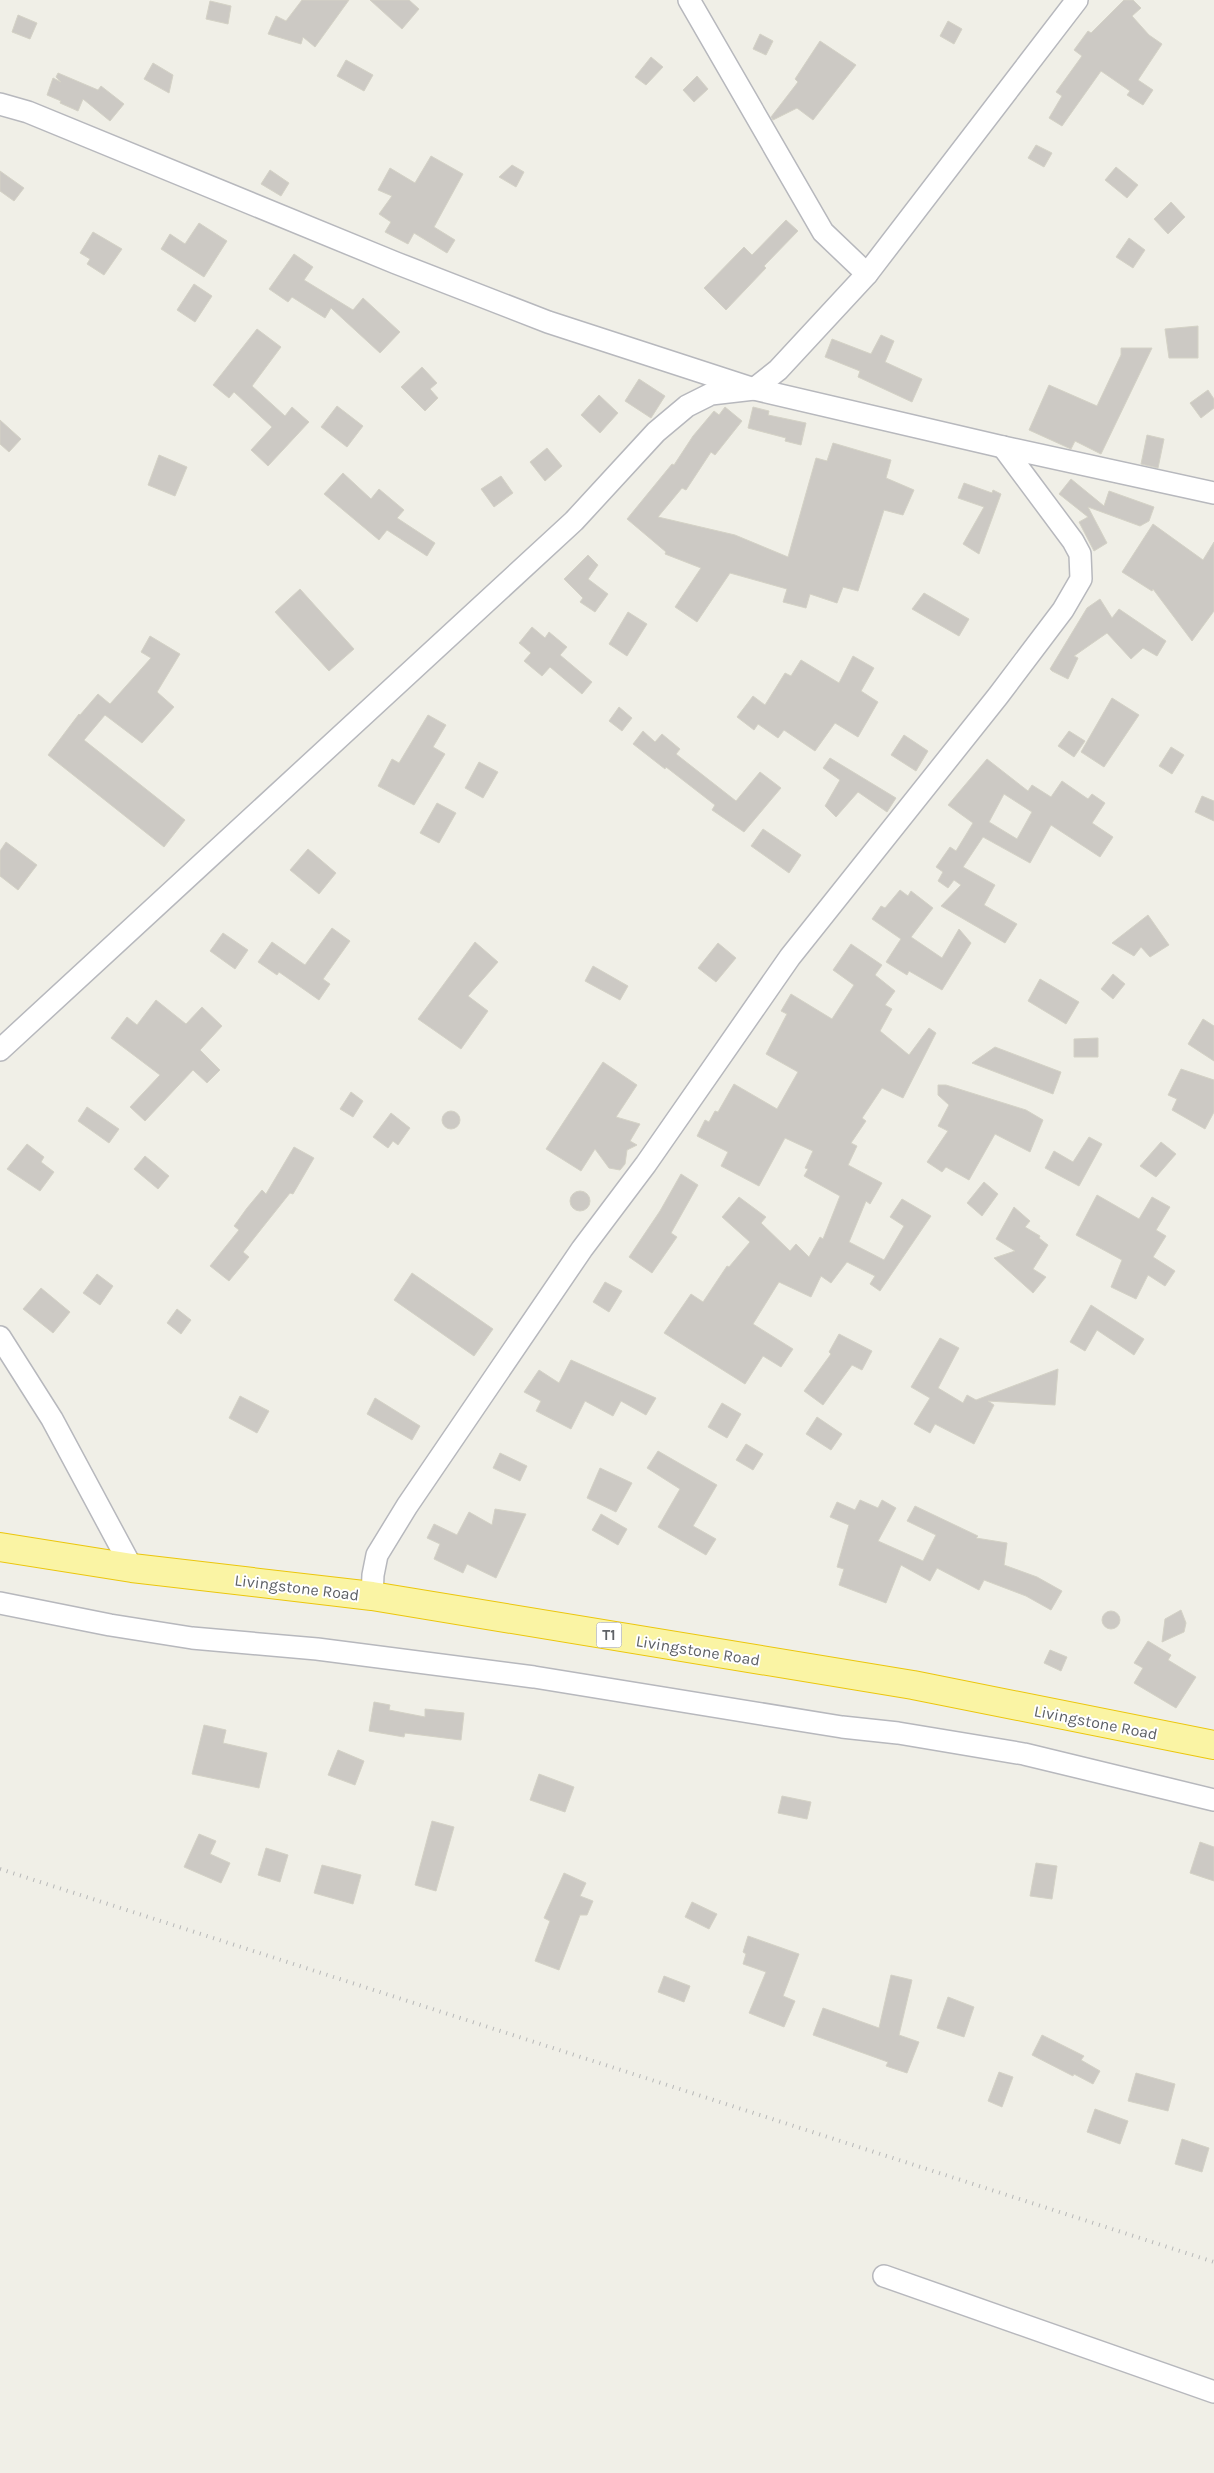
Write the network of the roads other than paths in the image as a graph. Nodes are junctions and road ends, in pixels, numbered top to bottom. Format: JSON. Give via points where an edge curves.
{"nodes":[{"id":1,"x":689,"y":0,"type":"edge"},
{"id":2,"x":1077,"y":0,"type":"edge"},
{"id":3,"x":0,"y":88,"type":"edge"},
{"id":4,"x":0,"y":104,"type":"edge"},
{"id":5,"x":28,"y":112,"type":"junction"},
{"id":6,"x":867,"y":274,"type":"junction"},
{"id":7,"x":754,"y":389,"type":"junction"},
{"id":8,"x":1003,"y":447,"type":"junction"},
{"id":9,"x":1214,"y":493,"type":"edge"},
{"id":10,"x":0,"y":1050,"type":"edge"},
{"id":11,"x":0,"y":1337,"type":"edge"},
{"id":12,"x":0,"y":1547,"type":"edge"},
{"id":13,"x":132,"y":1568,"type":"junction"},
{"id":14,"x":372,"y":1596,"type":"junction"},
{"id":15,"x":0,"y":1603,"type":"edge"},
{"id":16,"x":1214,"y":1745,"type":"edge"},
{"id":17,"x":1214,"y":1800,"type":"edge"},
{"id":18,"x":884,"y":2276,"type":"dead end"},
{"id":19,"x":1214,"y":2392,"type":"edge"}],
"edges":[{"from":1,"to":6,"type":"street","via":[[823,232]]},
{"from":2,"to":6,"type":"street"},
{"from":3,"to":5,"type":"street"},
{"from":4,"to":5,"type":"street"},
{"from":5,"to":7,"type":"street","via":[[548,322]]},
{"from":6,"to":7,"type":"street","via":[[778,370]]},
{"from":7,"to":8,"type":"street"},
{"from":7,"to":10,"type":"street","via":[[710,394],[687,406],[656,432],[574,521]]},
{"from":8,"to":9,"type":"street"},
{"from":8,"to":14,"type":"street","via":[[1073,541],[1080,554],[1082,579],[1063,610],[998,696],[790,957],[652,1156],[582,1249],[406,1506],[377,1555]]},
{"from":11,"to":13,"type":"street","via":[[52,1419]]},
{"from":12,"to":13,"type":"highway","name":"Livingstone Road","number":"T1"},
{"from":13,"to":14,"type":"highway","name":"Livingstone Road","number":"T1"},
{"from":14,"to":16,"type":"highway","name":"Livingstone Road","number":"T1","via":[[913,1685]]},
{"from":15,"to":17,"type":"street","via":[[192,1638],[317,1648],[534,1676],[842,1727],[898,1733],[1024,1754]]},
{"from":18,"to":19,"type":"street"}]}
